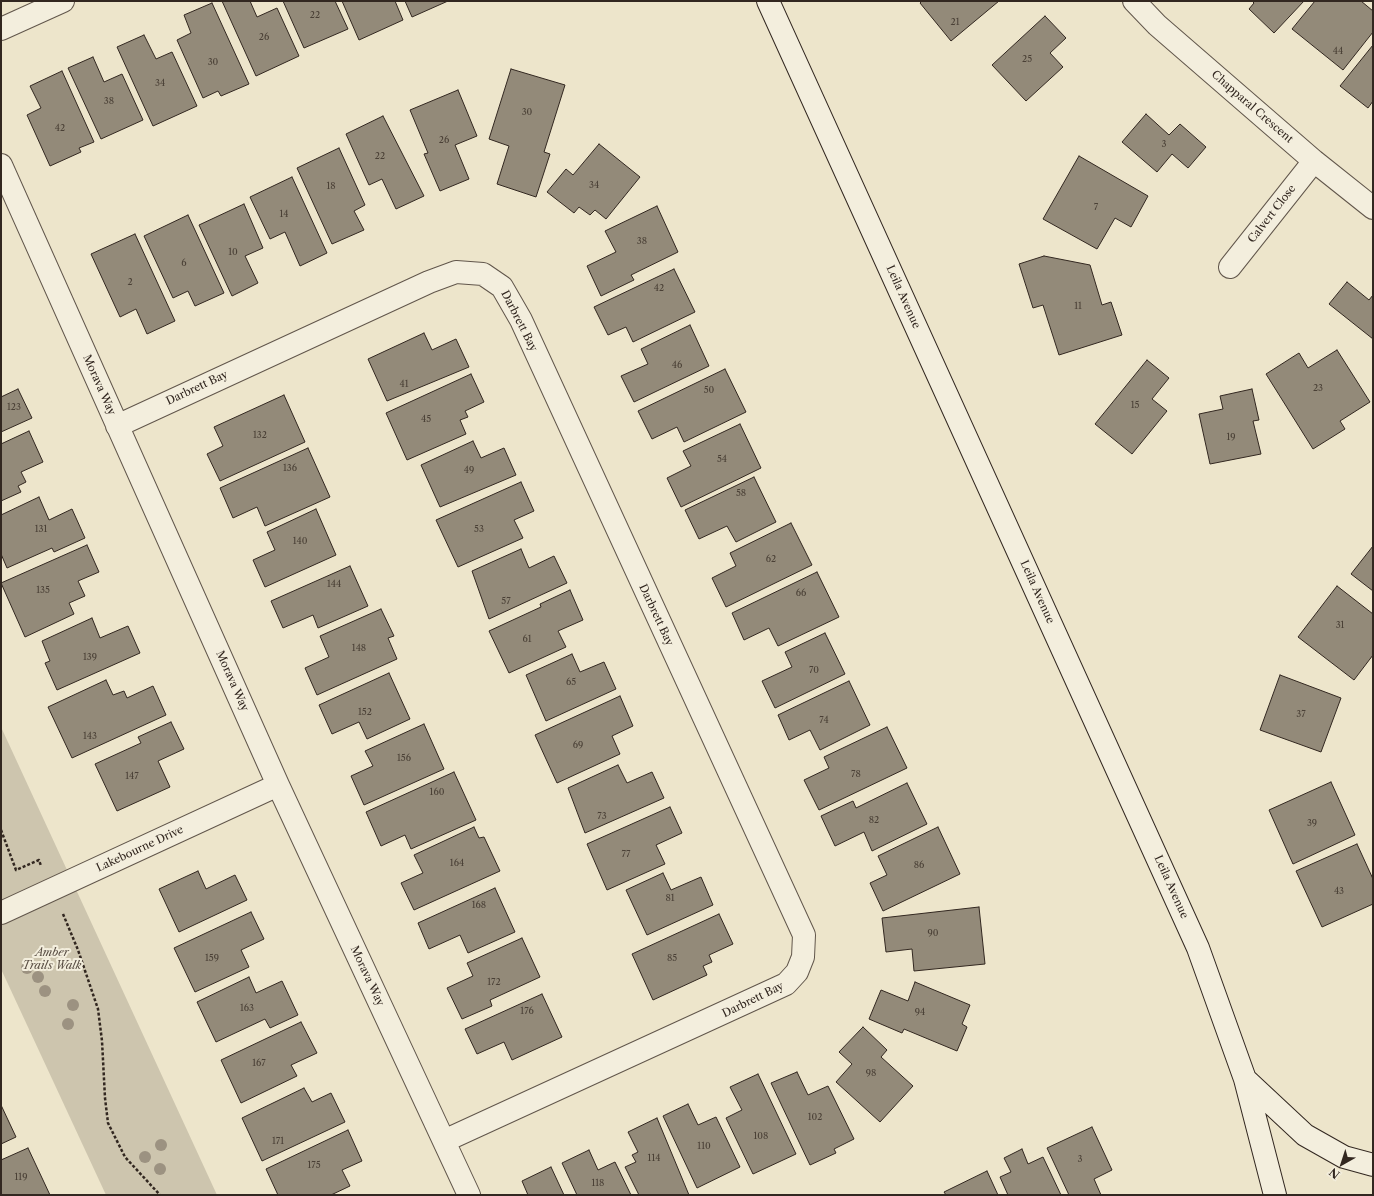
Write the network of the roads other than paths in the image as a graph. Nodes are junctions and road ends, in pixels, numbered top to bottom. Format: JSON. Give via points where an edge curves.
{"nodes":[{"id":1,"x":62,"y":1,"type":"edge"},
{"id":2,"x":768,"y":1,"type":"edge"},
{"id":3,"x":1134,"y":1,"type":"edge"},
{"id":4,"x":1,"y":29,"type":"edge"},
{"id":5,"x":1314,"y":161,"type":"junction"},
{"id":6,"x":1,"y":164,"type":"edge"},
{"id":7,"x":1373,"y":208,"type":"edge"},
{"id":8,"x":1230,"y":267,"type":"dead end"},
{"id":9,"x":117,"y":426,"type":"junction"},
{"id":10,"x":278,"y":785,"type":"junction"},
{"id":11,"x":1,"y":913,"type":"edge"},
{"id":12,"x":1245,"y":1080,"type":"junction"},
{"id":13,"x":444,"y":1141,"type":"junction"},
{"id":14,"x":1373,"y":1165,"type":"edge"},
{"id":15,"x":468,"y":1195,"type":"edge"},
{"id":16,"x":1275,"y":1195,"type":"edge"}],
"edges":[{"from":1,"to":4,"type":"street"},
{"from":2,"to":12,"type":"street","name":"Leila Avenue","via":[[1198,948]]},
{"from":3,"to":5,"type":"street","name":"Chapparal Crescent","via":[[1157,25]]},
{"from":5,"to":7,"type":"street","name":"Chapparal Crescent"},
{"from":5,"to":8,"type":"street","name":"Calvert Close"},
{"from":6,"to":9,"type":"street","name":"Morava Way"},
{"from":9,"to":10,"type":"street","name":"Morava Way"},
{"from":9,"to":13,"type":"street","name":"Darbrett Bay","via":[[429,282],[456,272],[483,274],[502,287],[521,320],[804,935],[804,957],[797,972],[786,984]]},
{"from":10,"to":11,"type":"street","name":"Lakebourne Drive"},
{"from":10,"to":13,"type":"street","name":"Morava Way"},
{"from":12,"to":14,"type":"street","via":[[1305,1136],[1344,1157]]},
{"from":12,"to":16,"type":"street","name":"Leila Avenue"},
{"from":13,"to":15,"type":"street","name":"Morava Way"}]}
